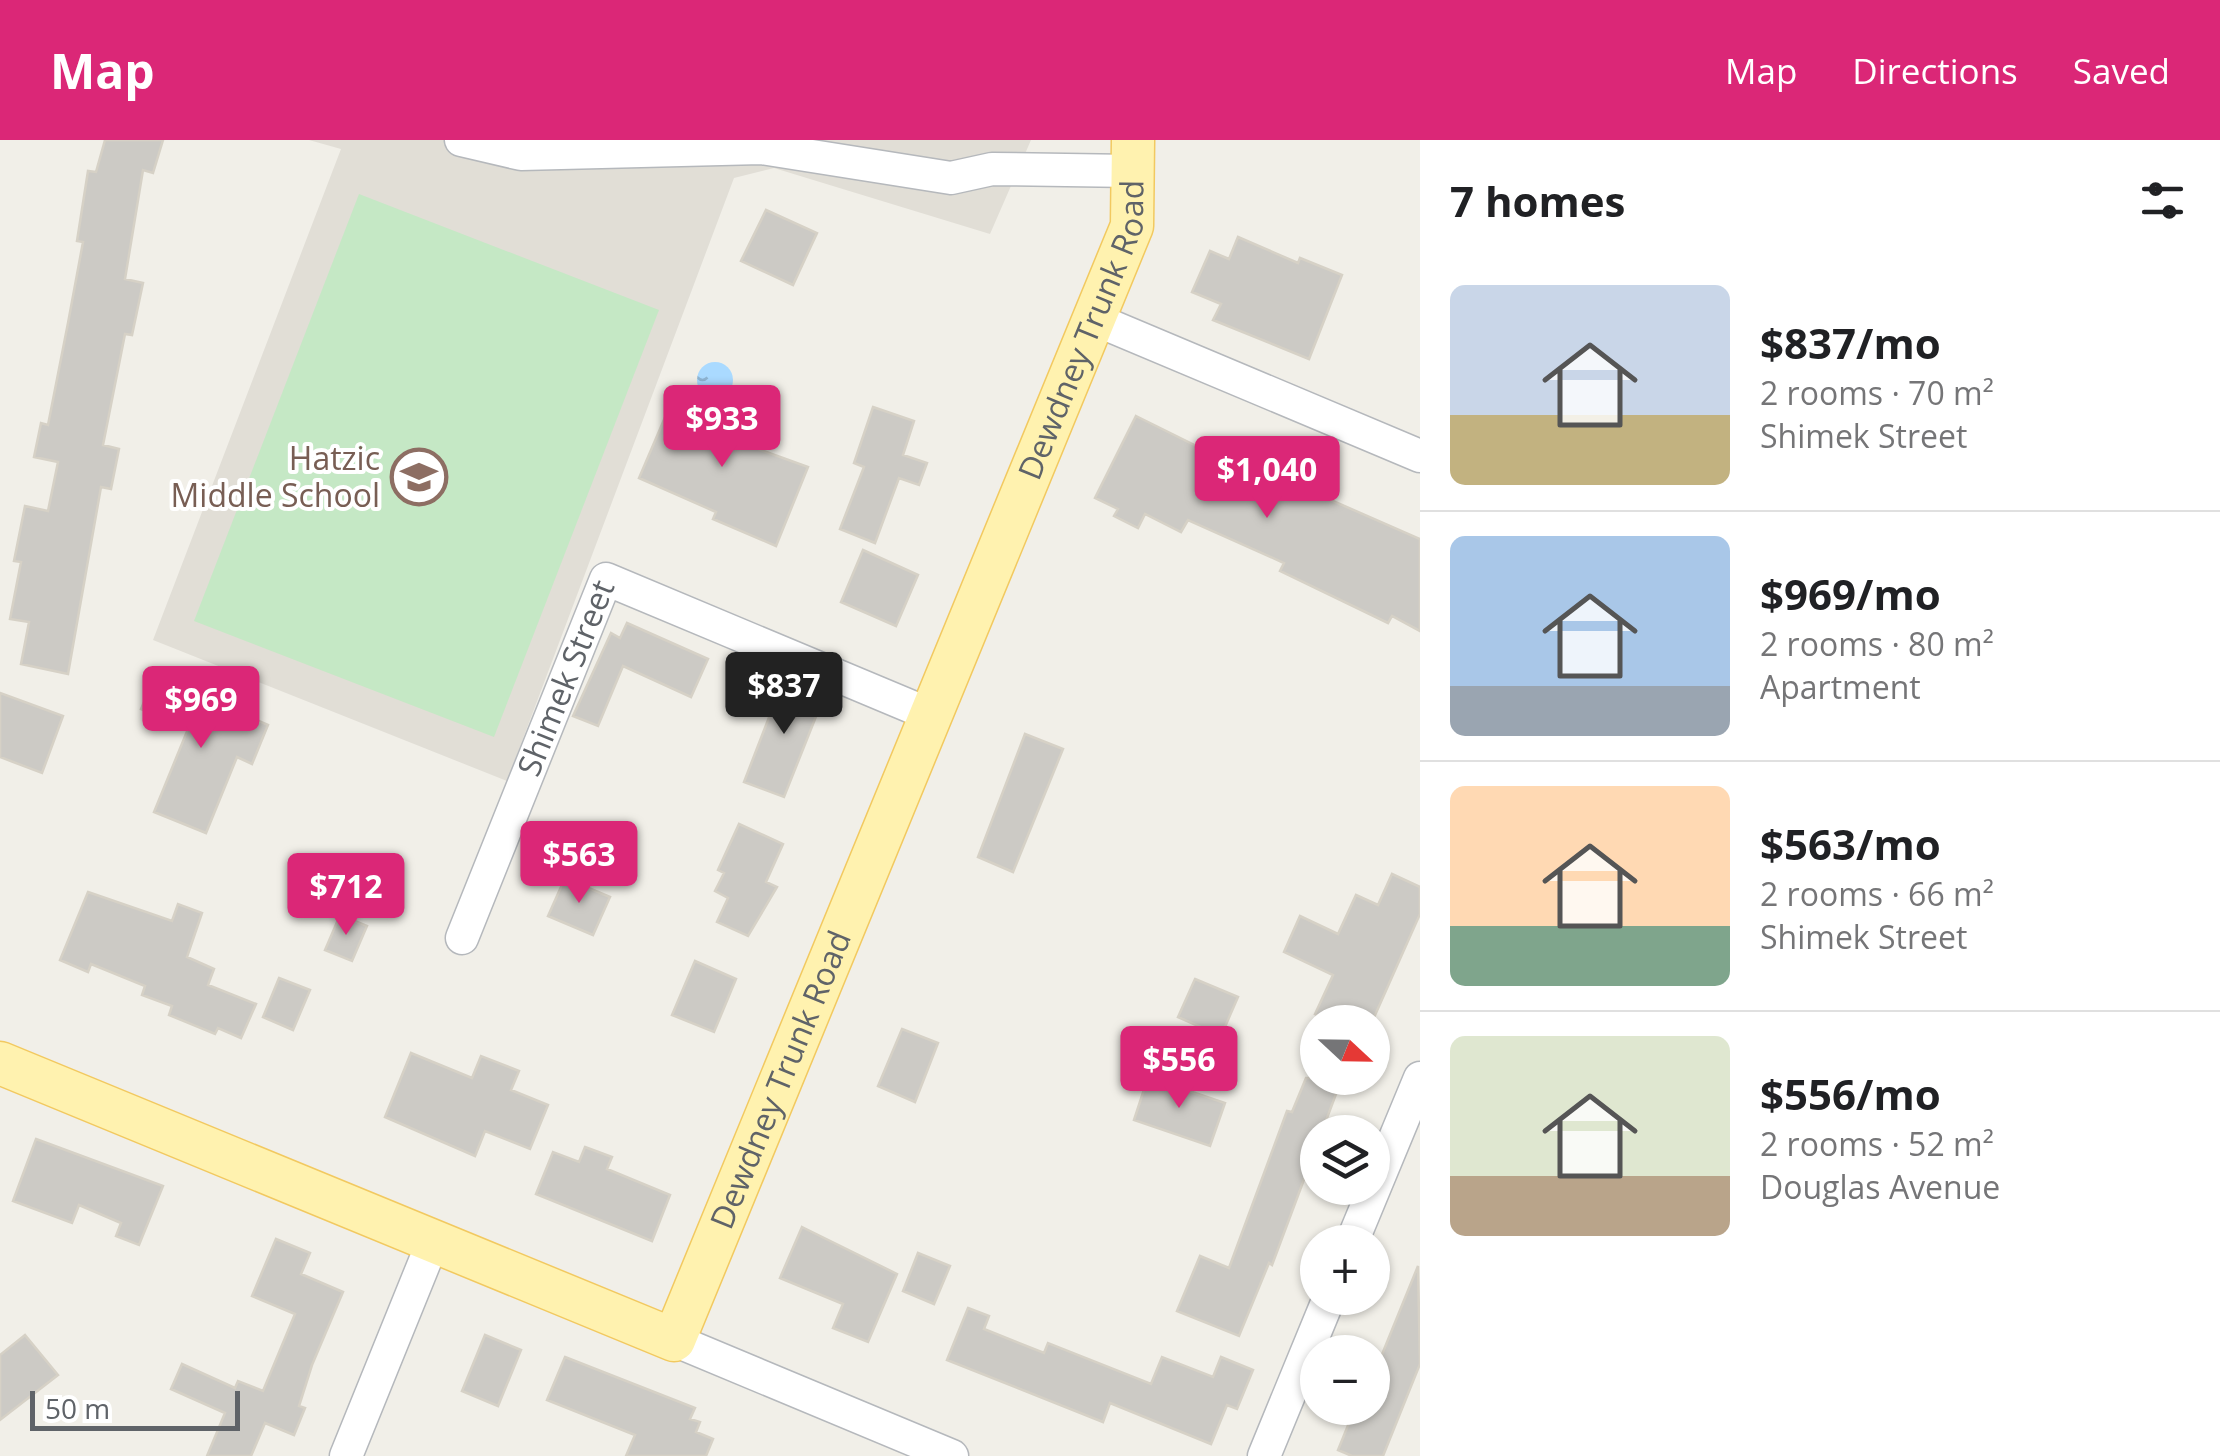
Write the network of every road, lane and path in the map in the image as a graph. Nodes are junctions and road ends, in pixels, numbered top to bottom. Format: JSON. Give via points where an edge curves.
{"nodes":[{"id":1,"x":474,"y":142,"type":"edge"},
{"id":2,"x":1133,"y":156,"type":"edge"},
{"id":3,"x":1094,"y":319,"type":"junction"},
{"id":4,"x":1420,"y":456,"type":"edge"},
{"id":5,"x":932,"y":715,"type":"junction"},
{"id":6,"x":462,"y":938,"type":"dead end"},
{"id":7,"x":0,"y":1063,"type":"edge"},
{"id":8,"x":1420,"y":1078,"type":"edge"},
{"id":9,"x":1359,"y":1225,"type":"edge"},
{"id":10,"x":432,"y":1244,"type":"junction"},
{"id":11,"x":1322,"y":1315,"type":"edge"},
{"id":12,"x":674,"y":1340,"type":"junction"},
{"id":13,"x":346,"y":1456,"type":"edge"},
{"id":14,"x":952,"y":1456,"type":"edge"},
{"id":15,"x":1264,"y":1456,"type":"edge"}],
"edges":[{"from":1,"to":2,"type":"street","via":[[521,154],[761,148],[951,178]]},
{"from":2,"to":3,"type":"main road","name":"Dewdney Trunk Road","via":[[1132,226]]},
{"from":3,"to":4,"type":"street"},
{"from":3,"to":5,"type":"main road","name":"Dewdney Trunk Road"},
{"from":5,"to":6,"type":"street","name":"Shimek Street","via":[[606,579]]},
{"from":5,"to":12,"type":"main road","name":"Dewdney Trunk Road"},
{"from":7,"to":10,"type":"main road"},
{"from":8,"to":9,"type":"street"},
{"from":10,"to":12,"type":"main road"},
{"from":10,"to":13,"type":"street"},
{"from":11,"to":15,"type":"street"},
{"from":12,"to":14,"type":"street"}]}
